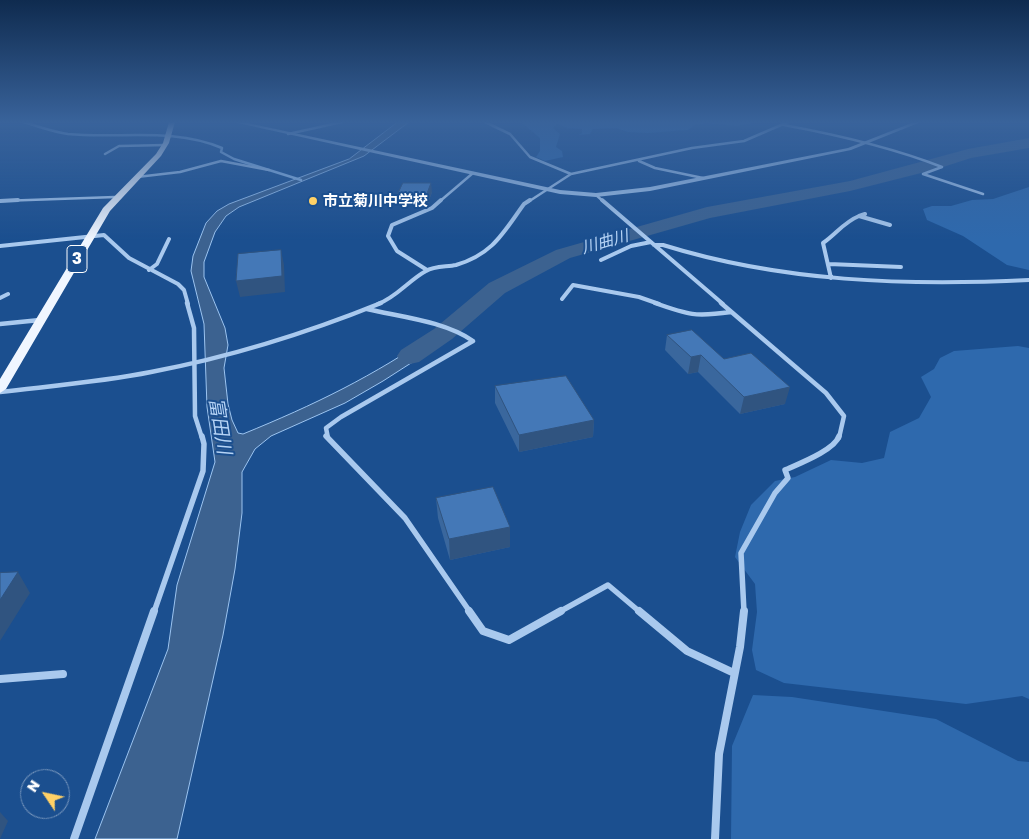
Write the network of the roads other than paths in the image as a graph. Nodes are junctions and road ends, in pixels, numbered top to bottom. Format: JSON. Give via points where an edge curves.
{"nodes":[{"id":1,"x":153,"y":161,"type":"edge"},
{"id":2,"x":219,"y":161,"type":"edge"},
{"id":3,"x":221,"y":161,"type":"edge"},
{"id":4,"x":417,"y":161,"type":"edge"},
{"id":5,"x":540,"y":161,"type":"edge"},
{"id":6,"x":639,"y":161,"type":"joint"},
{"id":7,"x":795,"y":161,"type":"edge"},
{"id":8,"x":928,"y":161,"type":"edge"},
{"id":9,"x":269,"y":170,"type":"dead end"},
{"id":10,"x":473,"y":173,"type":"junction"},
{"id":11,"x":571,"y":174,"type":"junction"},
{"id":12,"x":137,"y":177,"type":"junction"},
{"id":13,"x":703,"y":178,"type":"junction"},
{"id":14,"x":546,"y":189,"type":"junction"},
{"id":15,"x":983,"y":194,"type":"dead end"},
{"id":16,"x":596,"y":195,"type":"junction"},
{"id":17,"x":115,"y":198,"type":"junction"},
{"id":18,"x":0,"y":201,"type":"edge"},
{"id":19,"x":865,"y":214,"type":"dead end"},
{"id":20,"x":859,"y":216,"type":"junction"},
{"id":21,"x":890,"y":225,"type":"dead end"},
{"id":22,"x":91,"y":236,"type":"junction"},
{"id":23,"x":169,"y":239,"type":"dead end"},
{"id":24,"x":652,"y":243,"type":"junction"},
{"id":25,"x":0,"y":246,"type":"edge"},
{"id":26,"x":601,"y":260,"type":"dead end"},
{"id":27,"x":829,"y":264,"type":"junction"},
{"id":28,"x":901,"y":267,"type":"dead end"},
{"id":29,"x":149,"y":270,"type":"junction"},
{"id":30,"x":427,"y":270,"type":"junction"},
{"id":31,"x":831,"y":278,"type":"junction"},
{"id":32,"x":1029,"y":280,"type":"edge"},
{"id":33,"x":8,"y":294,"type":"dead end"},
{"id":34,"x":0,"y":298,"type":"edge"},
{"id":35,"x":562,"y":299,"type":"dead end"},
{"id":36,"x":367,"y":309,"type":"junction"},
{"id":37,"x":731,"y":312,"type":"junction"},
{"id":38,"x":40,"y":320,"type":"junction"},
{"id":39,"x":0,"y":324,"type":"edge"},
{"id":40,"x":193,"y":362,"type":"junction"},
{"id":41,"x":0,"y":391,"type":"edge"},
{"id":42,"x":734,"y":673,"type":"junction"},
{"id":43,"x":63,"y":674,"type":"dead end"},
{"id":44,"x":0,"y":679,"type":"edge"},
{"id":45,"x":74,"y":839,"type":"edge"},
{"id":46,"x":715,"y":839,"type":"edge"}],
"edges":[{"from":1,"to":12,"type":"main road","number":"3"},
{"from":2,"to":12,"type":"street","via":[[180,172]]},
{"from":3,"to":9,"type":"street"},
{"from":4,"to":10,"type":"street"},
{"from":5,"to":11,"type":"street"},
{"from":6,"to":11,"type":"street"},
{"from":6,"to":13,"type":"street","via":[[655,168]]},
{"from":7,"to":13,"type":"street"},
{"from":8,"to":15,"type":"street","via":[[942,167],[923,174]]},
{"from":10,"to":14,"type":"street"},
{"from":10,"to":30,"type":"street","via":[[432,208],[392,225],[388,236],[397,251]]},
{"from":11,"to":14,"type":"street"},
{"from":12,"to":17,"type":"main road","number":"3"},
{"from":13,"to":16,"type":"street","via":[[632,192]]},
{"from":14,"to":16,"type":"street"},
{"from":14,"to":30,"type":"street","via":[[524,204],[487,252],[467,262]]},
{"from":16,"to":24,"type":"street"},
{"from":17,"to":18,"type":"street"},
{"from":17,"to":22,"type":"main road","number":"3"},
{"from":19,"to":20,"type":"street"},
{"from":20,"to":21,"type":"street"},
{"from":20,"to":27,"type":"street","via":[[845,222],[840,231],[823,243]]},
{"from":22,"to":25,"type":"street"},
{"from":22,"to":29,"type":"street","via":[[104,235],[116,251]]},
{"from":22,"to":38,"type":"main road","number":"3"},
{"from":23,"to":29,"type":"street","via":[[157,264]]},
{"from":24,"to":26,"type":"street","via":[[631,246]]},
{"from":24,"to":31,"type":"street","via":[[745,266]]},
{"from":24,"to":37,"type":"street"},
{"from":27,"to":28,"type":"street"},
{"from":27,"to":31,"type":"street"},
{"from":29,"to":40,"type":"street","via":[[184,290],[194,328]]},
{"from":30,"to":36,"type":"street","via":[[388,300]]},
{"from":31,"to":32,"type":"street","via":[[946,284]]},
{"from":33,"to":34,"type":"street"},
{"from":35,"to":37,"type":"street","via":[[573,285],[639,297],[690,315]]},
{"from":36,"to":40,"type":"street","via":[[265,344]]},
{"from":36,"to":42,"type":"street","via":[[432,324],[474,341],[341,417],[326,428],[326,436],[405,518],[483,632],[509,640],[608,585],[687,651]]},
{"from":37,"to":42,"type":"street","via":[[826,394],[844,416],[838,440],[785,470],[788,478],[774,493],[741,553],[744,611]]},
{"from":38,"to":39,"type":"street"},
{"from":38,"to":41,"type":"main road","number":"3"},
{"from":40,"to":41,"type":"street","via":[[104,380]]},
{"from":40,"to":45,"type":"street","via":[[195,416],[204,444],[203,471]]},
{"from":42,"to":46,"type":"street","via":[[719,754]]},
{"from":43,"to":44,"type":"street"}]}
